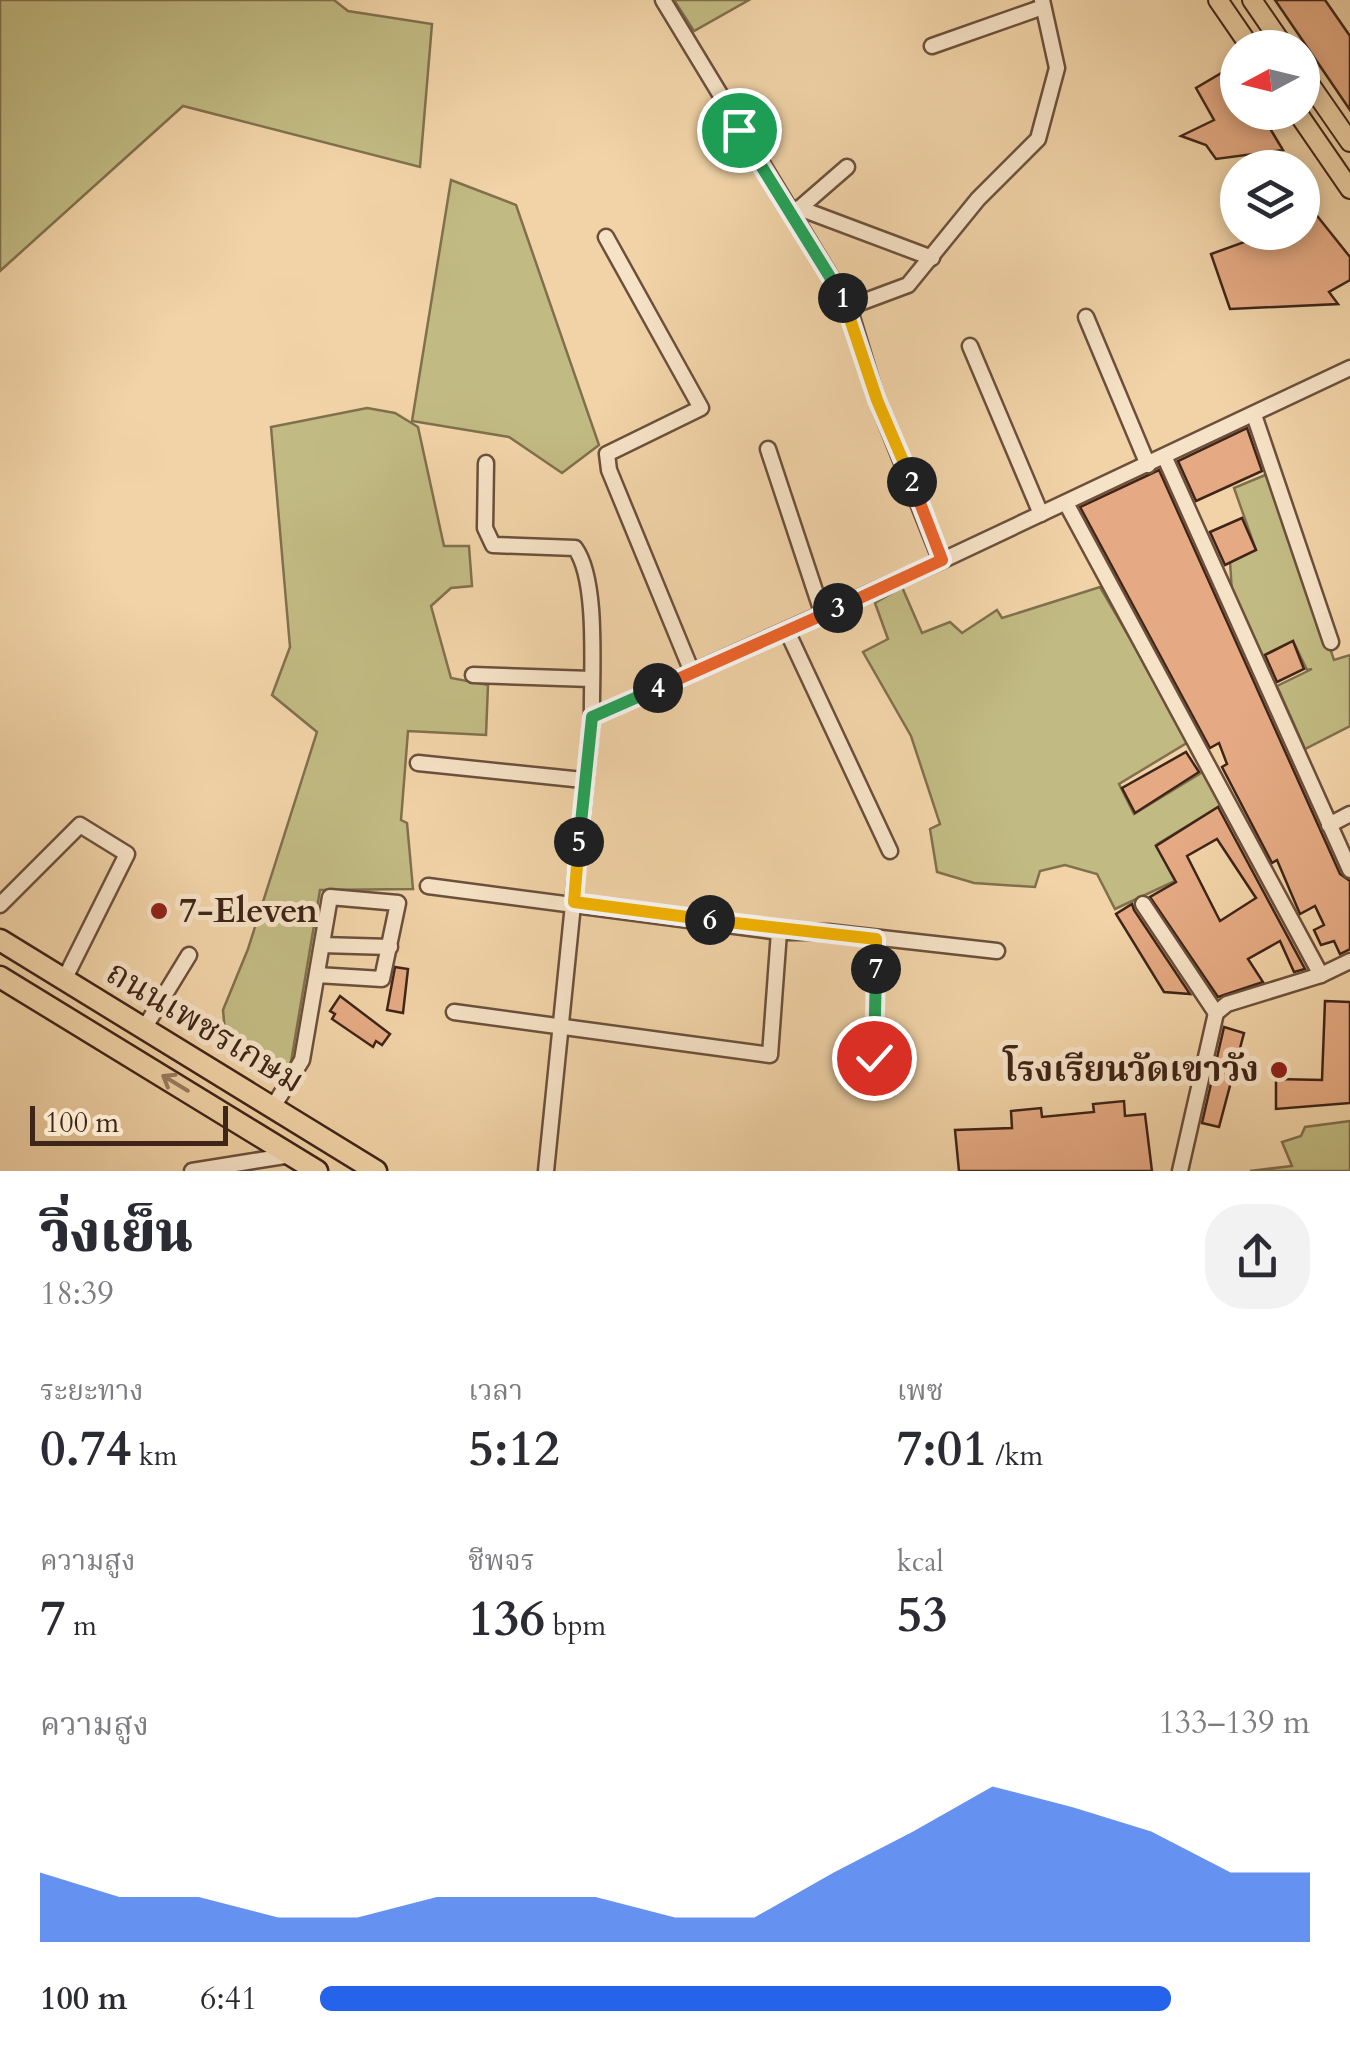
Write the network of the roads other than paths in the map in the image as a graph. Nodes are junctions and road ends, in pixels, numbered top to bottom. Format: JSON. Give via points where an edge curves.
{"nodes":[{"id":1,"x":663,"y":0,"type":"edge"},
{"id":2,"x":1218,"y":0,"type":"edge"},
{"id":3,"x":1252,"y":0,"type":"edge"},
{"id":4,"x":1042,"y":4,"type":"edge"},
{"id":5,"x":1239,"y":30,"type":"edge"},
{"id":6,"x":1273,"y":30,"type":"edge"},
{"id":7,"x":932,"y":46,"type":"dead end"},
{"id":8,"x":1320,"y":99,"type":"edge"},
{"id":9,"x":1308,"y":130,"type":"edge"},
{"id":10,"x":1350,"y":142,"type":"edge"},
{"id":11,"x":847,"y":166,"type":"dead end"},
{"id":12,"x":1350,"y":190,"type":"edge"},
{"id":13,"x":796,"y":211,"type":"junction"},
{"id":14,"x":606,"y":236,"type":"dead end"},
{"id":15,"x":932,"y":258,"type":"junction"},
{"id":16,"x":849,"y":307,"type":"junction"},
{"id":17,"x":1086,"y":317,"type":"dead end"},
{"id":18,"x":970,"y":346,"type":"dead end"},
{"id":19,"x":1350,"y":368,"type":"edge"},
{"id":20,"x":1254,"y":415,"type":"junction"},
{"id":21,"x":768,"y":449,"type":"dead end"},
{"id":22,"x":1165,"y":458,"type":"junction"},
{"id":23,"x":486,"y":463,"type":"dead end"},
{"id":24,"x":1148,"y":465,"type":"junction"},
{"id":25,"x":1066,"y":503,"type":"junction"},
{"id":26,"x":1041,"y":514,"type":"junction"},
{"id":27,"x":942,"y":560,"type":"junction"},
{"id":28,"x":823,"y":615,"type":"junction"},
{"id":29,"x":788,"y":631,"type":"junction"},
{"id":30,"x":1331,"y":642,"type":"dead end"},
{"id":31,"x":692,"y":672,"type":"junction"},
{"id":32,"x":473,"y":675,"type":"dead end"},
{"id":33,"x":591,"y":678,"type":"junction"},
{"id":34,"x":592,"y":717,"type":"junction"},
{"id":35,"x":418,"y":764,"type":"dead end"},
{"id":36,"x":583,"y":780,"type":"junction"},
{"id":37,"x":1350,"y":814,"type":"edge"},
{"id":38,"x":1329,"y":825,"type":"junction"},
{"id":39,"x":890,"y":851,"type":"dead end"},
{"id":40,"x":1350,"y":870,"type":"edge"},
{"id":41,"x":428,"y":886,"type":"dead end"},
{"id":42,"x":574,"y":902,"type":"junction"},
{"id":43,"x":1143,"y":904,"type":"dead end"},
{"id":44,"x":0,"y":906,"type":"edge"},
{"id":45,"x":779,"y":932,"type":"junction"},
{"id":46,"x":876,"y":939,"type":"junction"},
{"id":47,"x":0,"y":940,"type":"edge"},
{"id":48,"x":322,"y":945,"type":"junction"},
{"id":49,"x":390,"y":947,"type":"junction"},
{"id":50,"x":997,"y":952,"type":"dead end"},
{"id":51,"x":189,"y":955,"type":"dead end"},
{"id":52,"x":1350,"y":961,"type":"edge"},
{"id":53,"x":317,"y":975,"type":"junction"},
{"id":54,"x":1320,"y":976,"type":"junction"},
{"id":55,"x":0,"y":977,"type":"edge"},
{"id":56,"x":64,"y":980,"type":"junction"},
{"id":57,"x":454,"y":1012,"type":"dead end"},
{"id":58,"x":1216,"y":1013,"type":"junction"},
{"id":59,"x":145,"y":1027,"type":"junction"},
{"id":60,"x":562,"y":1029,"type":"junction"},
{"id":61,"x":874,"y":1058,"type":"dead end"},
{"id":62,"x":273,"y":1107,"type":"junction"},
{"id":63,"x":292,"y":1155,"type":"junction"},
{"id":64,"x":192,"y":1171,"type":"edge"},
{"id":65,"x":317,"y":1171,"type":"edge"},
{"id":66,"x":376,"y":1171,"type":"edge"},
{"id":67,"x":546,"y":1171,"type":"edge"},
{"id":68,"x":1180,"y":1171,"type":"edge"}],
"edges":[{"from":1,"to":13,"type":"street"},
{"from":2,"to":5,"type":"main road"},
{"from":3,"to":6,"type":"main road"},
{"from":4,"to":7,"type":"street"},
{"from":4,"to":15,"type":"street","via":[[1056,68],[1038,139]]},
{"from":8,"to":10,"type":"main road"},
{"from":9,"to":12,"type":"main road"},
{"from":11,"to":13,"type":"street"},
{"from":13,"to":15,"type":"street"},
{"from":13,"to":16,"type":"street"},
{"from":14,"to":31,"type":"street","via":[[701,408],[607,454]]},
{"from":15,"to":16,"type":"street","via":[[908,284]]},
{"from":16,"to":27,"type":"street","via":[[877,400]]},
{"from":17,"to":24,"type":"street"},
{"from":18,"to":26,"type":"street"},
{"from":19,"to":20,"type":"street"},
{"from":20,"to":22,"type":"street"},
{"from":20,"to":30,"type":"street"},
{"from":21,"to":28,"type":"street"},
{"from":22,"to":24,"type":"street"},
{"from":22,"to":38,"type":"street"},
{"from":23,"to":33,"type":"street","via":[[486,528],[493,546],[575,548],[580,554]]},
{"from":24,"to":25,"type":"street"},
{"from":25,"to":26,"type":"street"},
{"from":25,"to":54,"type":"street"},
{"from":26,"to":27,"type":"street"},
{"from":27,"to":28,"type":"street"},
{"from":28,"to":29,"type":"street"},
{"from":29,"to":31,"type":"street"},
{"from":29,"to":39,"type":"street"},
{"from":31,"to":34,"type":"street"},
{"from":32,"to":33,"type":"street"},
{"from":33,"to":34,"type":"street"},
{"from":34,"to":36,"type":"street"},
{"from":35,"to":36,"type":"street"},
{"from":36,"to":42,"type":"street"},
{"from":37,"to":38,"type":"street"},
{"from":38,"to":40,"type":"street"},
{"from":41,"to":42,"type":"street"},
{"from":42,"to":45,"type":"street"},
{"from":42,"to":60,"type":"street"},
{"from":43,"to":58,"type":"street"},
{"from":44,"to":56,"type":"street","via":[[80,825],[127,854]]},
{"from":45,"to":46,"type":"street"},
{"from":45,"to":60,"type":"street","via":[[770,1055]]},
{"from":46,"to":50,"type":"street"},
{"from":46,"to":61,"type":"street"},
{"from":47,"to":56,"type":"highway","name":"ถนนเพชรเกษม"},
{"from":48,"to":49,"type":"street"},
{"from":48,"to":49,"type":"street","via":[[330,898],[398,903]]},
{"from":48,"to":53,"type":"street"},
{"from":49,"to":53,"type":"street","via":[[382,979]]},
{"from":51,"to":59,"type":"street"},
{"from":52,"to":54,"type":"street"},
{"from":53,"to":62,"type":"street","via":[[302,1060]]},
{"from":54,"to":58,"type":"street"},
{"from":63,"to":55,"type":"highway","name":"ถนนเพชรเกษม","one_way":true},
{"from":56,"to":59,"type":"highway","name":"ถนนเพชรเกษม"},
{"from":57,"to":60,"type":"street"},
{"from":58,"to":68,"type":"street"},
{"from":59,"to":62,"type":"highway","name":"ถนนเพชรเกษม"},
{"from":60,"to":67,"type":"street"},
{"from":62,"to":66,"type":"highway","name":"ถนนเพชรเกษม"},
{"from":63,"to":64,"type":"street"},
{"from":63,"to":65,"type":"highway","name":"ถนนเพชรเกษม"}]}
